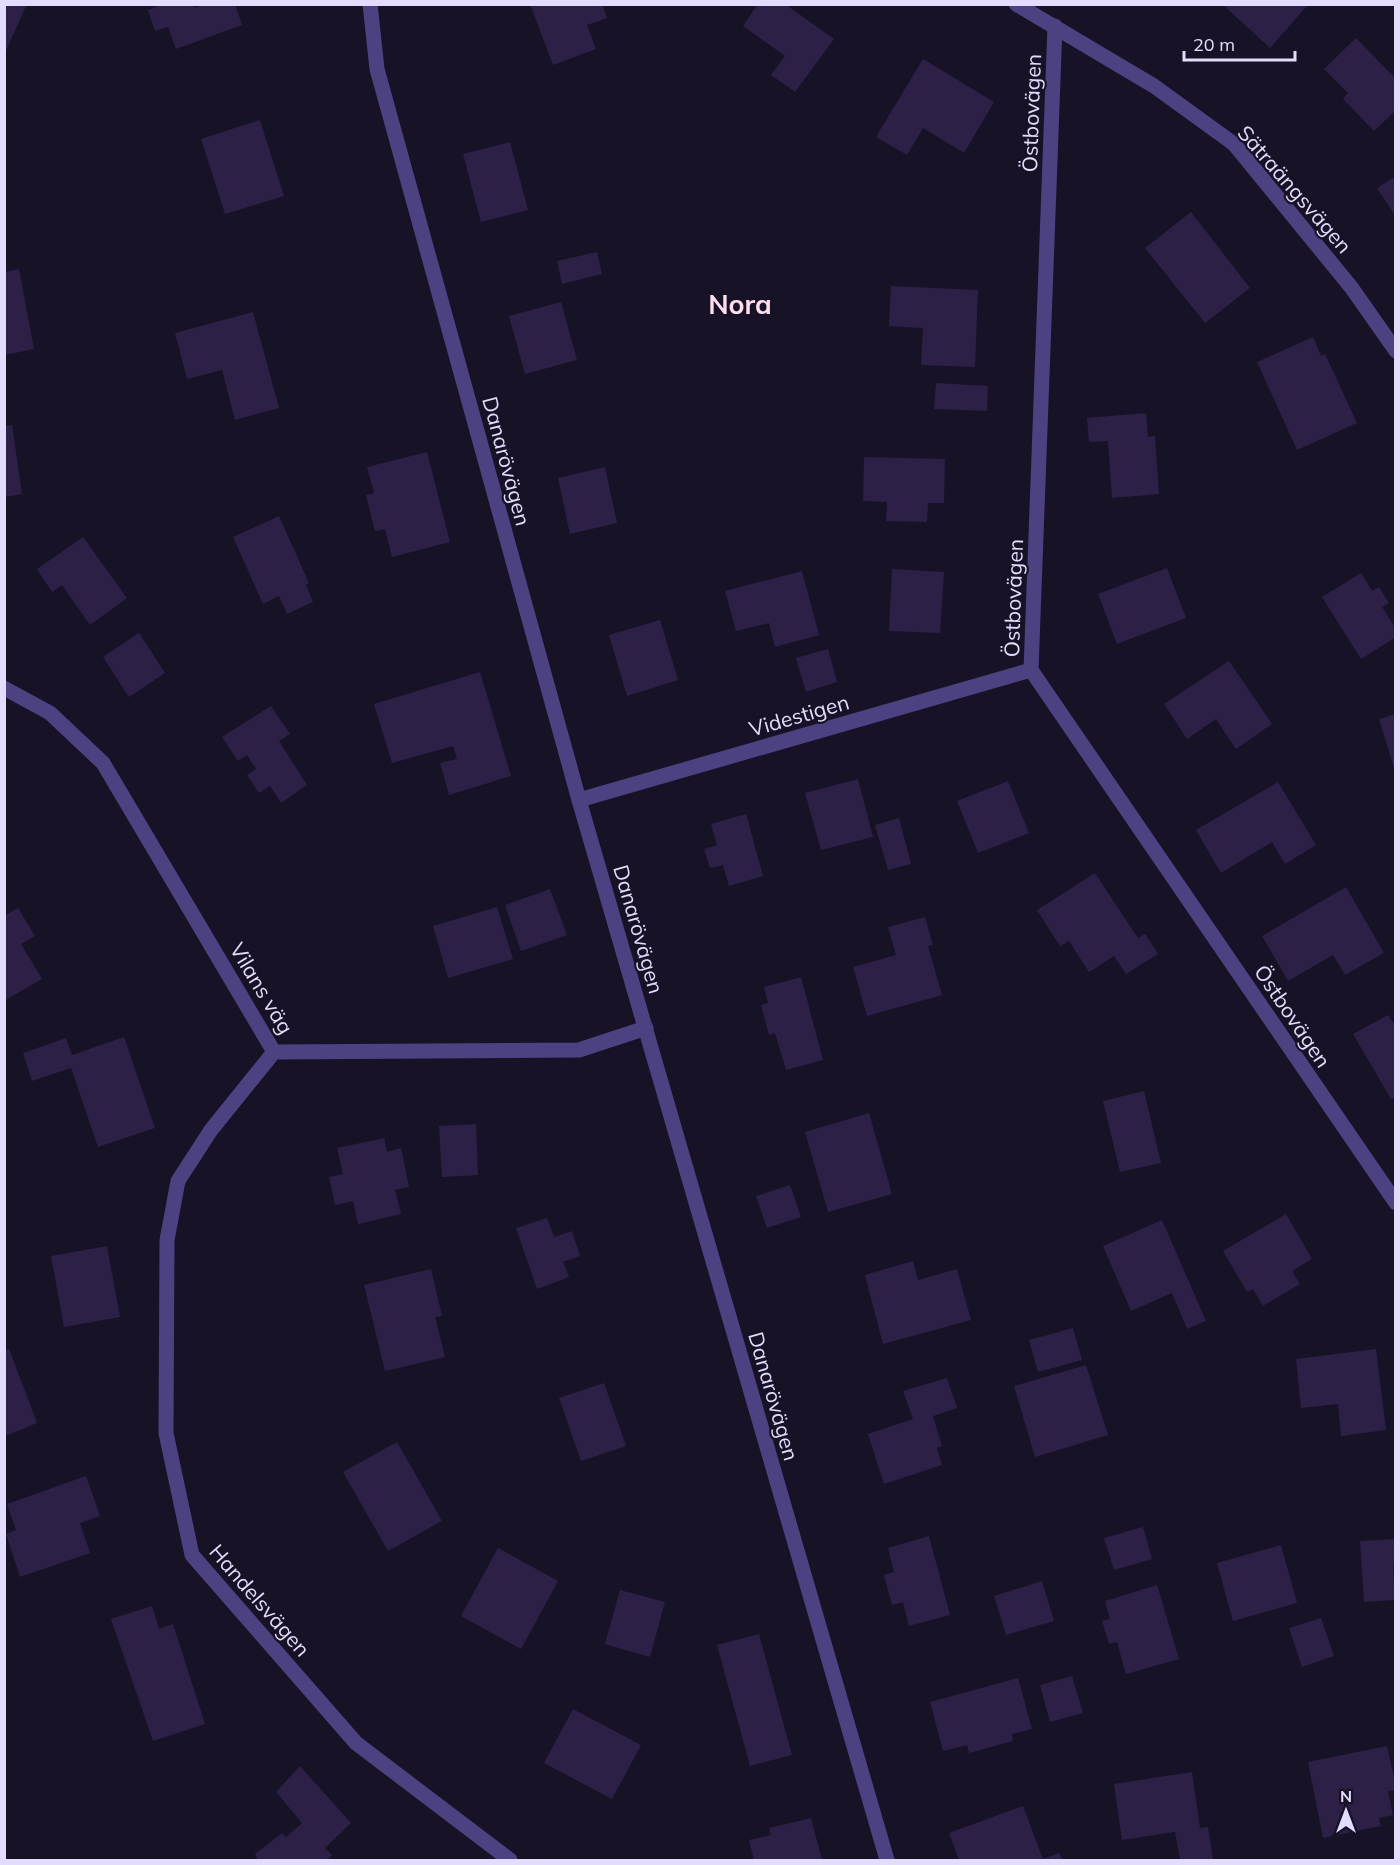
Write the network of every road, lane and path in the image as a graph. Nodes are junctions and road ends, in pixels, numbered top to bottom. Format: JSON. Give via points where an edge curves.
{"nodes":[{"id":1,"x":370,"y":4,"type":"edge"},
{"id":2,"x":1016,"y":4,"type":"edge"},
{"id":3,"x":1055,"y":26,"type":"junction"},
{"id":4,"x":1395,"y":351,"type":"edge"},
{"id":5,"x":1031,"y":670,"type":"junction"},
{"id":6,"x":4,"y":688,"type":"edge"},
{"id":7,"x":579,"y":800,"type":"junction"},
{"id":8,"x":646,"y":1028,"type":"junction"},
{"id":9,"x":274,"y":1052,"type":"junction"},
{"id":10,"x":1395,"y":1203,"type":"edge"},
{"id":11,"x":510,"y":1860,"type":"edge"},
{"id":12,"x":887,"y":1860,"type":"edge"}],
"edges":[{"from":1,"to":7,"type":"street","name":"Danarövägen","via":[[377,69]]},
{"from":2,"to":3,"type":"street","name":"Sätraängsvägen"},
{"from":3,"to":4,"type":"street","name":"Sätraängsvägen","via":[[1154,86],[1234,144],[1351,287]]},
{"from":3,"to":5,"type":"street","name":"Östbovägen"},
{"from":5,"to":7,"type":"street","name":"Videstigen"},
{"from":5,"to":10,"type":"street","name":"Östbovägen"},
{"from":6,"to":9,"type":"street","name":"Vilans väg","via":[[50,713],[103,763]]},
{"from":7,"to":8,"type":"street","name":"Danarövägen"},
{"from":8,"to":9,"type":"street","name":"Vilans väg","via":[[579,1050]]},
{"from":8,"to":12,"type":"street","name":"Danarövägen"},
{"from":9,"to":11,"type":"street","name":"Handelsvägen","via":[[211,1130],[178,1181],[167,1240],[166,1433],[192,1555],[356,1743]]}]}
